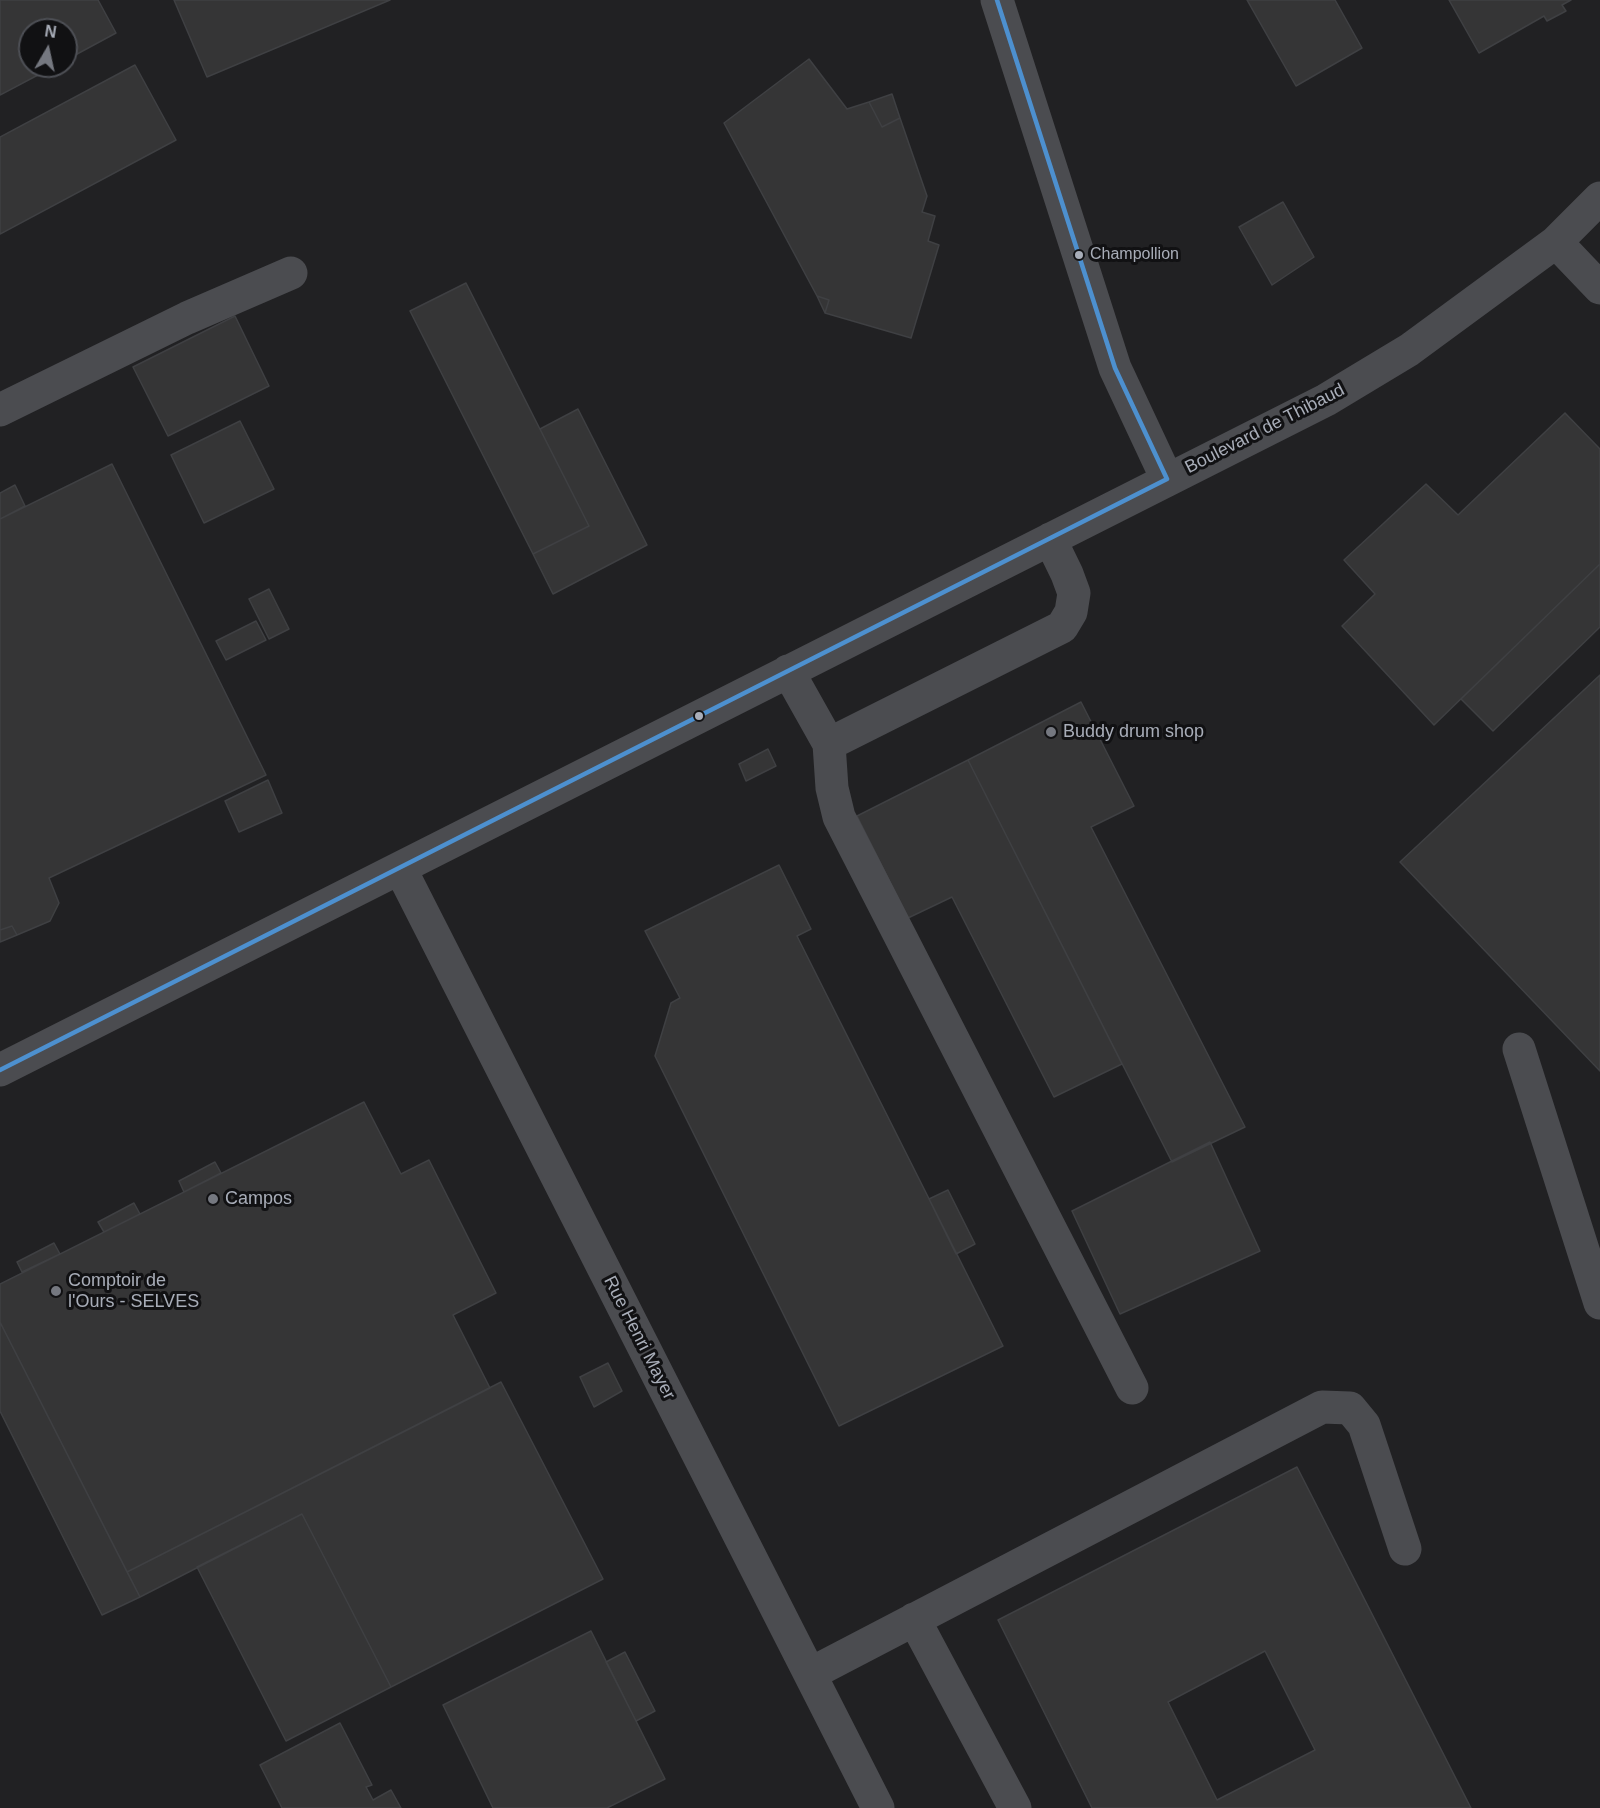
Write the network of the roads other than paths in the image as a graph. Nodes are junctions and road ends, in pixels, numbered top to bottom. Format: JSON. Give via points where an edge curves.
{"nodes":[{"id":1,"x":997,"y":0,"type":"edge"},
{"id":2,"x":1600,"y":198,"type":"edge"},
{"id":3,"x":1556,"y":242,"type":"junction"},
{"id":4,"x":291,"y":273,"type":"dead end"},
{"id":5,"x":1600,"y":288,"type":"edge"},
{"id":6,"x":0,"y":410,"type":"edge"},
{"id":7,"x":1167,"y":479,"type":"junction"},
{"id":8,"x":1050,"y":539,"type":"junction"},
{"id":9,"x":788,"y":671,"type":"junction"},
{"id":10,"x":829,"y":744,"type":"junction"},
{"id":11,"x":399,"y":868,"type":"junction"},
{"id":12,"x":1519,"y":1049,"type":"dead end"},
{"id":13,"x":0,"y":1070,"type":"edge"},
{"id":14,"x":1600,"y":1303,"type":"edge"},
{"id":15,"x":1131,"y":1388,"type":"dead end"},
{"id":16,"x":1405,"y":1548,"type":"dead end"},
{"id":17,"x":914,"y":1619,"type":"junction"},
{"id":18,"x":810,"y":1674,"type":"junction"},
{"id":19,"x":878,"y":1808,"type":"edge"},
{"id":20,"x":1014,"y":1808,"type":"edge"}],
"edges":[{"from":1,"to":7,"type":"street","via":[[1114,368]]},
{"from":2,"to":3,"type":"street","name":"Boulevard de Thibaud"},
{"from":3,"to":5,"type":"street"},
{"from":3,"to":7,"type":"street","name":"Boulevard de Thibaud","via":[[1409,350],[1326,400]]},
{"from":4,"to":6,"type":"street","via":[[187,318]]},
{"from":7,"to":8,"type":"street","name":"Boulevard de Thibaud"},
{"from":8,"to":9,"type":"street","name":"Boulevard de Thibaud"},
{"from":8,"to":10,"type":"street","via":[[1074,592],[1071,612],[1062,627]]},
{"from":9,"to":10,"type":"street"},
{"from":9,"to":11,"type":"street","name":"Boulevard de Thibaud"},
{"from":10,"to":15,"type":"street","via":[[839,817]]},
{"from":11,"to":13,"type":"street","name":"Boulevard de Thibaud"},
{"from":11,"to":18,"type":"street","name":"Rue Henri Mayer"},
{"from":12,"to":14,"type":"street"},
{"from":16,"to":17,"type":"street","via":[[1364,1425],[1350,1408],[1322,1407]]},
{"from":17,"to":18,"type":"street"},
{"from":17,"to":20,"type":"street"},
{"from":18,"to":19,"type":"street","name":"Rue Henri Mayer"}]}
